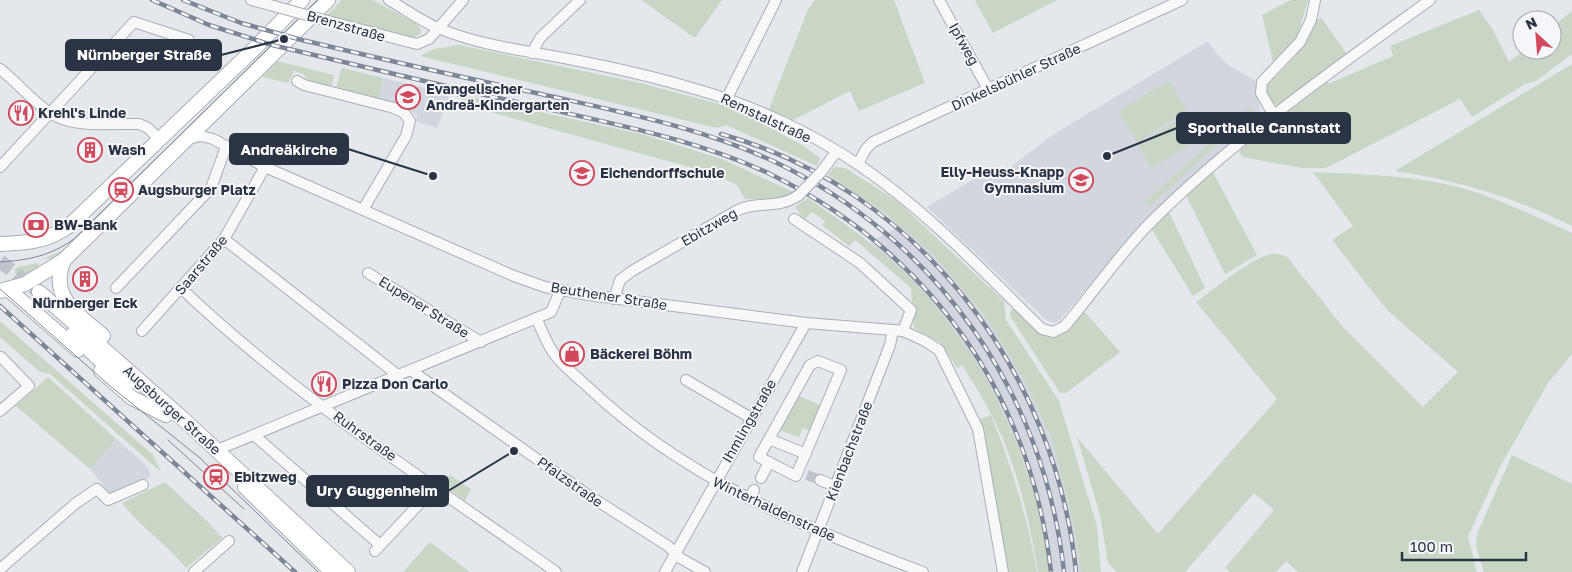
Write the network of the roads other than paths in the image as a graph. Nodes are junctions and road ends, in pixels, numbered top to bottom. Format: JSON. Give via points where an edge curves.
{"nodes":[{"id":1,"x":250,"y":0,"type":"edge"},
{"id":2,"x":302,"y":0,"type":"edge"},
{"id":3,"x":328,"y":0,"type":"edge"},
{"id":4,"x":389,"y":0,"type":"edge"},
{"id":5,"x":463,"y":0,"type":"edge"},
{"id":6,"x":580,"y":0,"type":"edge"},
{"id":7,"x":776,"y":0,"type":"edge"},
{"id":8,"x":939,"y":0,"type":"edge"},
{"id":9,"x":1182,"y":0,"type":"edge"},
{"id":10,"x":1315,"y":0,"type":"edge"},
{"id":11,"x":1430,"y":0,"type":"edge"},
{"id":12,"x":437,"y":28,"type":"junction"},
{"id":13,"x":189,"y":40,"type":"dead end"},
{"id":14,"x":532,"y":53,"type":"junction"},
{"id":15,"x":0,"y":69,"type":"edge"},
{"id":16,"x":297,"y":81,"type":"dead end"},
{"id":17,"x":988,"y":89,"type":"junction"},
{"id":18,"x":727,"y":98,"type":"junction"},
{"id":19,"x":50,"y":113,"type":"junction"},
{"id":20,"x":1272,"y":114,"type":"junction"},
{"id":21,"x":210,"y":116,"type":"junction"},
{"id":22,"x":159,"y":139,"type":"junction"},
{"id":23,"x":187,"y":139,"type":"junction"},
{"id":24,"x":214,"y":139,"type":"junction"},
{"id":25,"x":226,"y":147,"type":"junction"},
{"id":26,"x":836,"y":152,"type":"junction"},
{"id":27,"x":858,"y":164,"type":"junction"},
{"id":28,"x":0,"y":167,"type":"edge"},
{"id":29,"x":265,"y":167,"type":"junction"},
{"id":30,"x":364,"y":208,"type":"junction"},
{"id":31,"x":794,"y":219,"type":"dead end"},
{"id":32,"x":224,"y":239,"type":"junction"},
{"id":33,"x":0,"y":244,"type":"edge"},
{"id":34,"x":64,"y":260,"type":"junction"},
{"id":35,"x":368,"y":273,"type":"dead end"},
{"id":36,"x":116,"y":288,"type":"dead end"},
{"id":37,"x":182,"y":289,"type":"junction"},
{"id":38,"x":4,"y":290,"type":"edge"},
{"id":39,"x":560,"y":291,"type":"junction"},
{"id":40,"x":614,"y":298,"type":"junction"},
{"id":41,"x":536,"y":318,"type":"junction"},
{"id":42,"x":806,"y":323,"type":"junction"},
{"id":43,"x":142,"y":331,"type":"dead end"},
{"id":44,"x":898,"y":331,"type":"junction"},
{"id":45,"x":480,"y":342,"type":"junction"},
{"id":46,"x":1,"y":357,"type":"dead end"},
{"id":47,"x":412,"y":371,"type":"junction"},
{"id":48,"x":399,"y":376,"type":"junction"},
{"id":49,"x":686,"y":380,"type":"dead end"},
{"id":50,"x":323,"y":406,"type":"junction"},
{"id":51,"x":0,"y":411,"type":"edge"},
{"id":52,"x":166,"y":415,"type":"junction"},
{"id":53,"x":182,"y":418,"type":"junction"},
{"id":54,"x":750,"y":418,"type":"junction"},
{"id":55,"x":254,"y":435,"type":"junction"},
{"id":56,"x":769,"y":439,"type":"junction"},
{"id":57,"x":217,"y":450,"type":"junction"},
{"id":58,"x":806,"y":454,"type":"junction"},
{"id":59,"x":769,"y":462,"type":"junction"},
{"id":60,"x":760,"y":478,"type":"dead end"},
{"id":61,"x":820,"y":480,"type":"tunnel mouth"},
{"id":62,"x":714,"y":481,"type":"junction"},
{"id":63,"x":143,"y":485,"type":"dead end"},
{"id":64,"x":835,"y":486,"type":"junction"},
{"id":65,"x":435,"y":487,"type":"junction"},
{"id":66,"x":818,"y":531,"type":"junction"},
{"id":67,"x":228,"y":541,"type":"dead end"},
{"id":68,"x":675,"y":552,"type":"junction"},
{"id":69,"x":0,"y":569,"type":"edge"},
{"id":70,"x":194,"y":572,"type":"edge"},
{"id":71,"x":332,"y":572,"type":"edge"},
{"id":72,"x":348,"y":572,"type":"edge"},
{"id":73,"x":556,"y":572,"type":"edge"},
{"id":74,"x":665,"y":572,"type":"edge"},
{"id":75,"x":705,"y":572,"type":"edge"},
{"id":76,"x":802,"y":572,"type":"edge"},
{"id":77,"x":923,"y":572,"type":"edge"},
{"id":78,"x":1003,"y":572,"type":"edge"}],
"edges":[{"from":1,"to":12,"type":"street","name":"Brenzstraße","bridge":true,"via":[[416,44],[428,39]]},
{"from":2,"to":22,"type":"main road"},
{"from":3,"to":21,"type":"main road"},
{"from":4,"to":12,"type":"street","name":"Remstalstraße"},
{"from":5,"to":12,"type":"street"},
{"from":6,"to":14,"type":"street","via":[[540,38]]},
{"from":7,"to":18,"type":"street"},
{"from":8,"to":17,"type":"street","name":"Ipfweg"},
{"from":9,"to":17,"type":"street","name":"Dinkelsbühler Straße"},
{"from":10,"to":20,"type":"street","via":[[1311,20],[1300,42],[1262,82],[1261,93]]},
{"from":11,"to":20,"type":"street"},
{"from":12,"to":14,"type":"street","name":"Remstalstraße"},
{"from":13,"to":19,"type":"street","via":[[134,22]]},
{"from":14,"to":18,"type":"street","name":"Remstalstraße","via":[[651,77]]},
{"from":15,"to":19,"type":"street"},
{"from":16,"to":30,"type":"street","via":[[394,108],[410,121],[406,136]]},
{"from":17,"to":27,"type":"street","name":"Dinkelsbühler Straße","via":[[873,142]]},
{"from":18,"to":26,"type":"street","name":"Remstalstraße"},
{"from":19,"to":22,"type":"street","via":[[75,123],[139,124]]},
{"from":19,"to":28,"type":"street"},
{"from":20,"to":27,"type":"street","name":"Remstalstraße","via":[[1148,226],[1065,326],[1053,332],[1042,329],[942,232]]},
{"from":21,"to":23,"type":"main road"},
{"from":21,"to":24,"type":"street","via":[[208,125]]},
{"from":22,"to":33,"type":"main road","via":[[62,231],[35,243]]},
{"from":23,"to":24,"type":"street","via":[[201,136]]},
{"from":23,"to":34,"type":"main road"},
{"from":24,"to":25,"type":"street","name":"Beuthener Straße"},
{"from":25,"to":29,"type":"street","name":"Beuthener Straße"},
{"from":25,"to":36,"type":"street","via":[[210,188]]},
{"from":26,"to":27,"type":"street","name":"Remstalstraße"},
{"from":26,"to":40,"type":"street","name":"Ebitzweg","bridge":true,"via":[[799,195],[785,203],[749,206],[736,211],[632,271],[620,280]]},
{"from":29,"to":30,"type":"street","name":"Beuthener Straße"},
{"from":29,"to":32,"type":"street","name":"Saarstraße"},
{"from":30,"to":39,"type":"street","name":"Beuthener Straße","via":[[506,272]]},
{"from":31,"to":44,"type":"street","name":"Kienbachstraße","via":[[860,263],[911,310]]},
{"from":32,"to":37,"type":"street","name":"Saarstraße"},
{"from":32,"to":48,"type":"street"},
{"from":34,"to":38,"type":"main road","via":[[38,278]]},
{"from":34,"to":53,"type":"main road","via":[[59,282],[70,307],[163,391]]},
{"from":35,"to":45,"type":"street","name":"Eupener Straße"},
{"from":37,"to":43,"type":"street","name":"Saarstraße"},
{"from":37,"to":50,"type":"street","name":"Ruhrstraße","via":[[217,322]]},
{"from":38,"to":52,"type":"main road","via":[[132,398]]},
{"from":39,"to":40,"type":"street","name":"Beuthener Straße"},
{"from":39,"to":41,"type":"street","via":[[551,312]]},
{"from":40,"to":42,"type":"street","name":"Beuthener Straße"},
{"from":41,"to":45,"type":"street"},
{"from":41,"to":62,"type":"street","name":"Winterhaldenstraße","via":[[554,355],[610,408],[672,456]]},
{"from":42,"to":44,"type":"street","name":"Beuthener Straße"},
{"from":42,"to":54,"type":"street","name":"Ihmlingstraße"},
{"from":44,"to":64,"type":"street","name":"Kienbachstraße"},
{"from":44,"to":78,"type":"street","name":"Beuthener Straße","via":[[939,350],[978,429]]},
{"from":45,"to":47,"type":"street"},
{"from":46,"to":51,"type":"street","via":[[29,386]]},
{"from":47,"to":48,"type":"street"},
{"from":47,"to":68,"type":"street","name":"Pfalzstraße","via":[[584,493]]},
{"from":48,"to":50,"type":"street"},
{"from":49,"to":54,"type":"street"},
{"from":50,"to":55,"type":"street"},
{"from":50,"to":65,"type":"street","name":"Ruhrstraße"},
{"from":52,"to":53,"type":"main road","name":"Augsburger Straße","via":[[104,364],[34,294]]},
{"from":52,"to":71,"type":"main road","name":"Augsburger Straße","via":[[241,482]]},
{"from":53,"to":57,"type":"main road","name":"Augsburger Straße"},
{"from":54,"to":62,"type":"street","name":"Ihmlingstraße"},
{"from":55,"to":57,"type":"street"},
{"from":55,"to":65,"type":"street","via":[[378,548]]},
{"from":56,"to":58,"type":"street"},
{"from":56,"to":58,"type":"street","via":[[810,365],[818,361],[841,370]]},
{"from":56,"to":59,"type":"street","via":[[759,457]]},
{"from":57,"to":72,"type":"main road","name":"Augsburger Straße"},
{"from":58,"to":59,"type":"street","via":[[803,473],[796,476]]},
{"from":59,"to":60,"type":"street"},
{"from":61,"to":64,"type":"street"},
{"from":62,"to":66,"type":"street","name":"Winterhaldenstraße","via":[[752,495]]},
{"from":62,"to":68,"type":"street","name":"Ihmlingstraße"},
{"from":63,"to":69,"type":"street","via":[[108,500],[97,489],[76,503]]},
{"from":64,"to":66,"type":"street","name":"Kienbachstraße"},
{"from":65,"to":73,"type":"street","name":"Ruhrstraße"},
{"from":66,"to":76,"type":"street","name":"Kienbachstraße"},
{"from":66,"to":77,"type":"street","name":"Winterhaldenstraße"},
{"from":67,"to":70,"type":"street"},
{"from":68,"to":74,"type":"street","name":"Ihmlingstraße"},
{"from":68,"to":75,"type":"street","name":"Pfalzstraße"}]}
